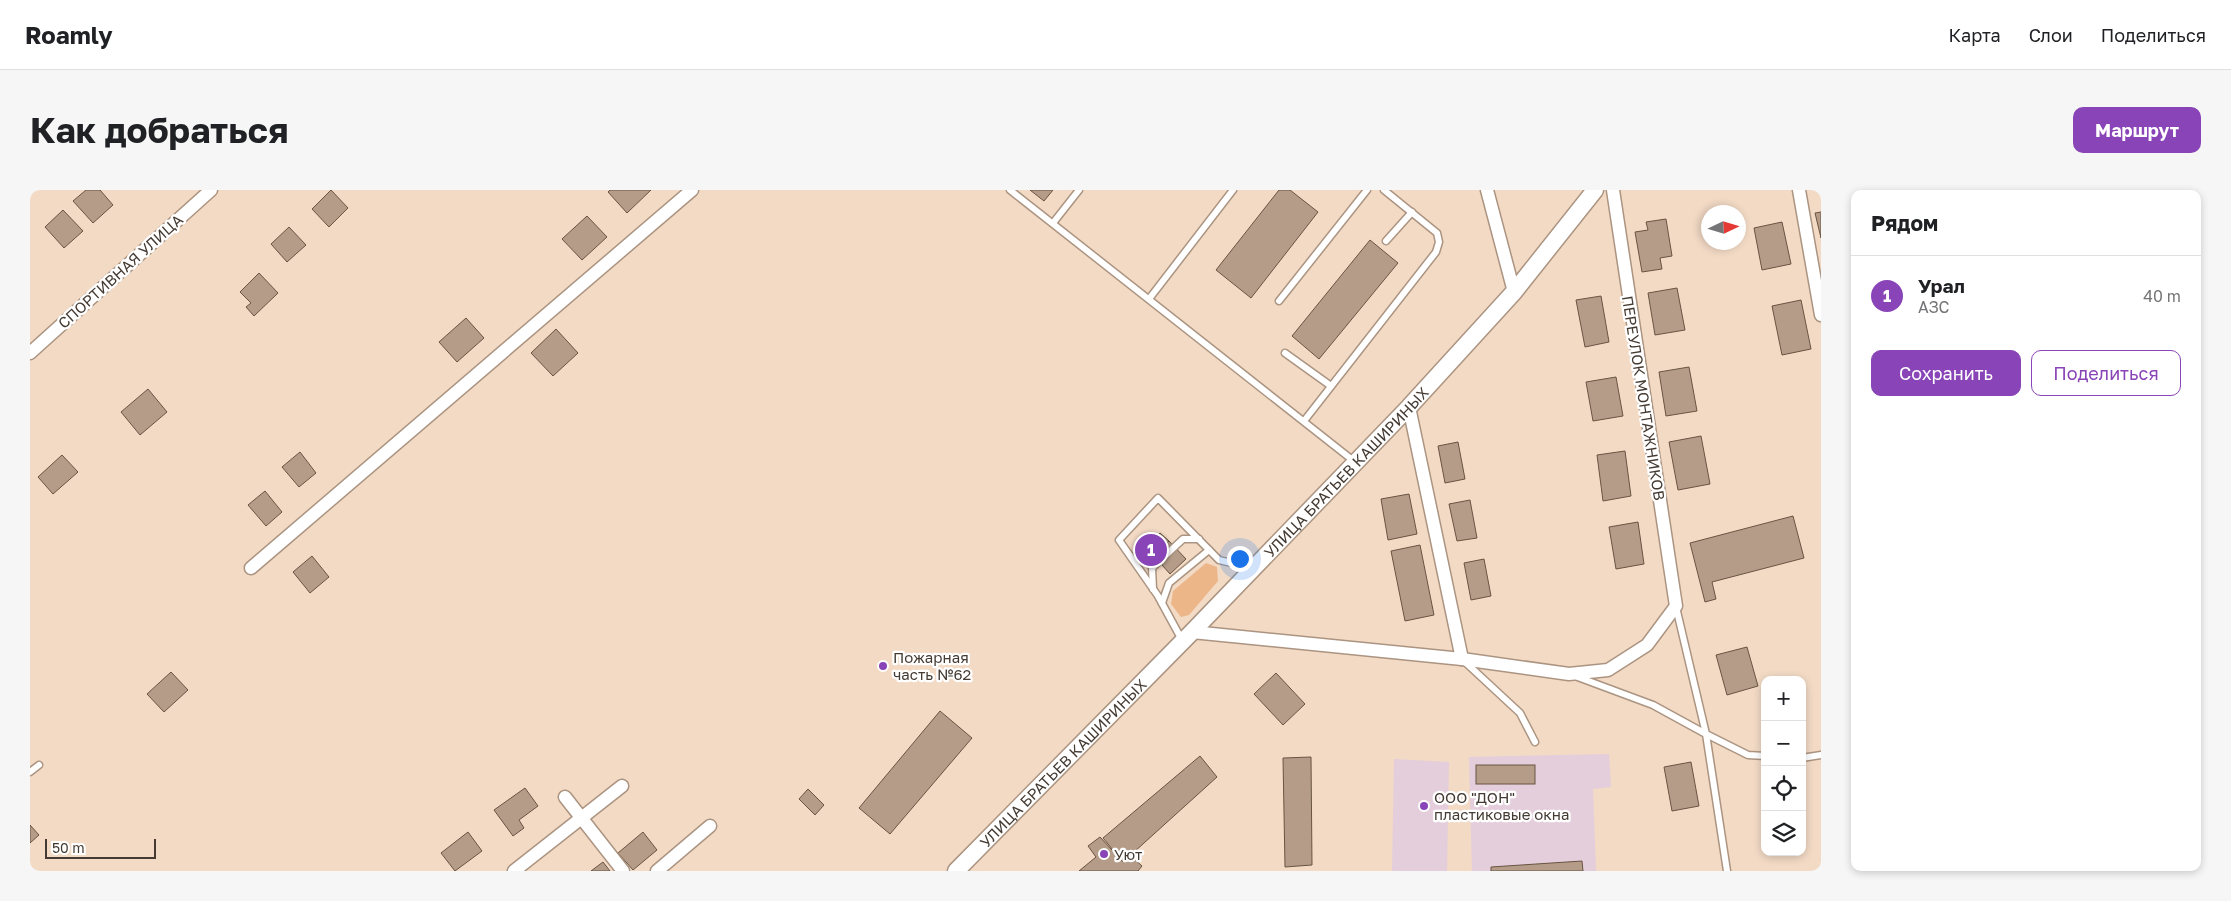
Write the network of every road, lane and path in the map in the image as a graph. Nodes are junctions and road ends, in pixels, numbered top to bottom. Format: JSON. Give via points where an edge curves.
{"nodes":[{"id":1,"x":211,"y":190,"type":"edge"},
{"id":2,"x":692,"y":190,"type":"edge"},
{"id":3,"x":1010,"y":190,"type":"edge"},
{"id":4,"x":1079,"y":190,"type":"edge"},
{"id":5,"x":1233,"y":190,"type":"edge"},
{"id":6,"x":1367,"y":190,"type":"edge"},
{"id":7,"x":1384,"y":190,"type":"edge"},
{"id":8,"x":1487,"y":190,"type":"edge"},
{"id":9,"x":1595,"y":190,"type":"edge"},
{"id":10,"x":1613,"y":190,"type":"edge"},
{"id":11,"x":1799,"y":190,"type":"edge"},
{"id":12,"x":1412,"y":212,"type":"junction"},
{"id":13,"x":1053,"y":223,"type":"junction"},
{"id":14,"x":1386,"y":240,"type":"dead end"},
{"id":15,"x":1514,"y":292,"type":"junction"},
{"id":16,"x":1149,"y":299,"type":"junction"},
{"id":17,"x":1279,"y":301,"type":"dead end"},
{"id":18,"x":1821,"y":315,"type":"edge"},
{"id":19,"x":30,"y":353,"type":"edge"},
{"id":20,"x":1285,"y":353,"type":"dead end"},
{"id":21,"x":1331,"y":386,"type":"junction"},
{"id":22,"x":1409,"y":407,"type":"junction"},
{"id":23,"x":1304,"y":421,"type":"junction"},
{"id":24,"x":1356,"y":463,"type":"junction"},
{"id":25,"x":1198,"y":539,"type":"junction"},
{"id":26,"x":1209,"y":550,"type":"junction"},
{"id":27,"x":251,"y":568,"type":"dead end"},
{"id":28,"x":1254,"y":568,"type":"junction"},
{"id":29,"x":1153,"y":589,"type":"junction"},
{"id":30,"x":1162,"y":603,"type":"junction"},
{"id":31,"x":1676,"y":606,"type":"junction"},
{"id":32,"x":1187,"y":637,"type":"junction"},
{"id":33,"x":1462,"y":659,"type":"junction"},
{"id":34,"x":1569,"y":674,"type":"junction"},
{"id":35,"x":1706,"y":734,"type":"junction"},
{"id":36,"x":1535,"y":742,"type":"dead end"},
{"id":37,"x":1821,"y":755,"type":"edge"},
{"id":38,"x":1761,"y":756,"type":"edge"},
{"id":39,"x":1806,"y":757,"type":"edge"},
{"id":40,"x":39,"y":765,"type":"dead end"},
{"id":41,"x":30,"y":772,"type":"edge"},
{"id":42,"x":622,"y":786,"type":"dead end"},
{"id":43,"x":565,"y":797,"type":"dead end"},
{"id":44,"x":582,"y":817,"type":"junction"},
{"id":45,"x":710,"y":826,"type":"dead end"},
{"id":46,"x":514,"y":871,"type":"edge"},
{"id":47,"x":623,"y":871,"type":"edge"},
{"id":48,"x":657,"y":871,"type":"edge"},
{"id":49,"x":956,"y":871,"type":"edge"},
{"id":50,"x":1727,"y":871,"type":"edge"}],
"edges":[{"from":1,"to":19,"type":"street","name":"СПОРТИВНАЯ УЛИЦА"},
{"from":2,"to":27,"type":"street"},
{"from":3,"to":13,"type":"lane"},
{"from":4,"to":13,"type":"lane"},
{"from":5,"to":16,"type":"lane"},
{"from":6,"to":17,"type":"lane"},
{"from":7,"to":12,"type":"lane"},
{"from":8,"to":15,"type":"street"},
{"from":9,"to":15,"type":"main road","name":"УЛИЦА БРАТЬЕВ КАШИРИНЫХ"},
{"from":10,"to":31,"type":"street","name":"ПЕРЕУЛОК МОНТАЖНИКОВ"},
{"from":11,"to":18,"type":"street"},
{"from":12,"to":14,"type":"lane"},
{"from":12,"to":21,"type":"lane","via":[[1437,233],[1436,252]]},
{"from":13,"to":16,"type":"lane"},
{"from":15,"to":22,"type":"main road","name":"УЛИЦА БРАТЬЕВ КАШИРИНЫХ"},
{"from":16,"to":23,"type":"lane"},
{"from":20,"to":21,"type":"lane"},
{"from":21,"to":23,"type":"lane"},
{"from":22,"to":24,"type":"main road","name":"УЛИЦА БРАТЬЕВ КАШИРИНЫХ"},
{"from":22,"to":33,"type":"street"},
{"from":23,"to":24,"type":"lane"},
{"from":24,"to":28,"type":"main road","name":"УЛИЦА БРАТЬЕВ КАШИРИНЫХ"},
{"from":25,"to":26,"type":"lane"},
{"from":25,"to":29,"type":"lane","via":[[1183,539],[1152,568]]},
{"from":25,"to":29,"type":"lane","via":[[1158,498],[1119,540]]},
{"from":26,"to":28,"type":"lane","via":[[1219,560]]},
{"from":26,"to":30,"type":"lane","via":[[1169,584]]},
{"from":28,"to":32,"type":"main road","name":"УЛИЦА БРАТЬЕВ КАШИРИНЫХ"},
{"from":29,"to":30,"type":"lane"},
{"from":30,"to":32,"type":"lane"},
{"from":31,"to":34,"type":"street","via":[[1647,645],[1608,670]]},
{"from":31,"to":35,"type":"lane"},
{"from":32,"to":33,"type":"street"},
{"from":32,"to":49,"type":"main road","name":"УЛИЦА БРАТЬЕВ КАШИРИНЫХ"},
{"from":33,"to":34,"type":"street"},
{"from":33,"to":36,"type":"lane","via":[[1520,713]]},
{"from":34,"to":35,"type":"lane","via":[[1653,706]]},
{"from":35,"to":38,"type":"lane","via":[[1748,755]]},
{"from":35,"to":50,"type":"lane"},
{"from":37,"to":39,"type":"lane"},
{"from":40,"to":41,"type":"lane"},
{"from":42,"to":44,"type":"street"},
{"from":43,"to":44,"type":"street"},
{"from":44,"to":46,"type":"street"},
{"from":44,"to":47,"type":"street"},
{"from":45,"to":48,"type":"street"}]}
